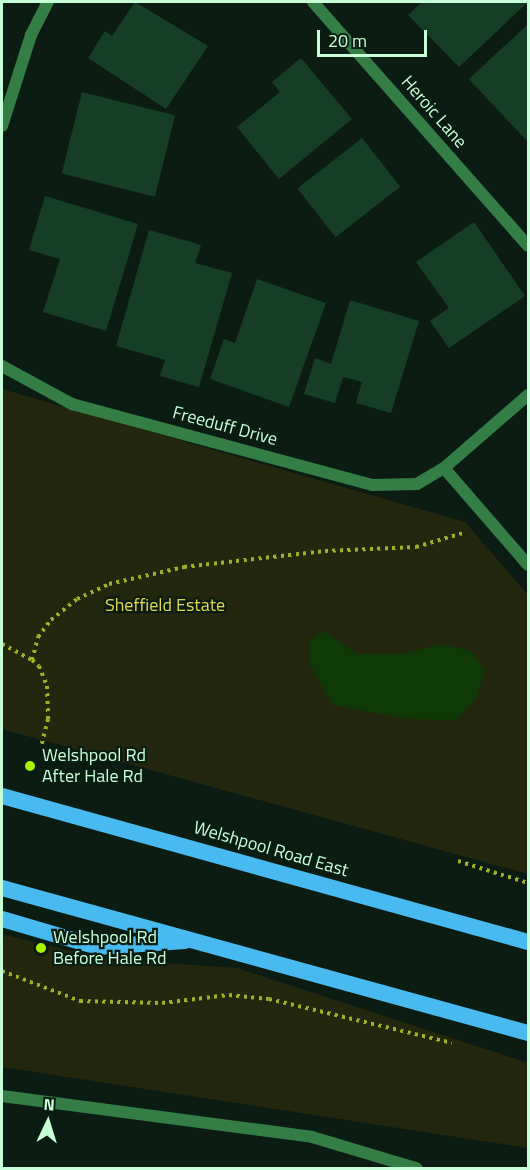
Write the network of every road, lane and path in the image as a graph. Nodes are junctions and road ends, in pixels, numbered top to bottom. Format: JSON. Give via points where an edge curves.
{"nodes":[{"id":1,"x":48,"y":2,"type":"edge"},
{"id":2,"x":314,"y":2,"type":"edge"},
{"id":3,"x":2,"y":126,"type":"edge"},
{"id":4,"x":528,"y":246,"type":"edge"},
{"id":5,"x":2,"y":366,"type":"edge"},
{"id":6,"x":528,"y":395,"type":"edge"},
{"id":7,"x":444,"y":468,"type":"junction"},
{"id":8,"x":488,"y":519,"type":"junction"},
{"id":9,"x":528,"y":565,"type":"edge"},
{"id":10,"x":2,"y":644,"type":"edge"},
{"id":11,"x":32,"y":660,"type":"junction"},
{"id":12,"x":41,"y":748,"type":"dead end"},
{"id":13,"x":2,"y":796,"type":"edge"},
{"id":14,"x":458,"y":861,"type":"dead end"},
{"id":15,"x":528,"y":883,"type":"edge"},
{"id":16,"x":2,"y":888,"type":"edge"},
{"id":17,"x":2,"y":919,"type":"edge"},
{"id":18,"x":192,"y":940,"type":"junction"},
{"id":19,"x":528,"y":942,"type":"edge"},
{"id":20,"x":2,"y":971,"type":"edge"},
{"id":21,"x":408,"y":1033,"type":"dead end"},
{"id":22,"x":528,"y":1033,"type":"edge"},
{"id":23,"x":2,"y":1096,"type":"edge"},
{"id":24,"x":416,"y":1168,"type":"edge"}],
"edges":[{"from":1,"to":3,"type":"street","via":[[31,35]]},
{"from":2,"to":4,"type":"street","name":"Heroic Lane"},
{"from":5,"to":7,"type":"street","name":"Freeduff Drive","via":[[72,404],[372,485],[417,484]]},
{"from":6,"to":7,"type":"street","name":"Freeduff Drive"},
{"from":7,"to":8,"type":"street"},
{"from":8,"to":9,"type":"street"},
{"from":8,"to":11,"type":"path","via":[[442,542],[416,547],[325,551],[184,567],[109,584],[77,599],[51,620],[38,638]]},
{"from":10,"to":11,"type":"path"},
{"from":11,"to":12,"type":"path","via":[[39,666],[47,686],[48,719]]},
{"from":13,"to":19,"type":"highway","name":"Welshpool Road East"},
{"from":14,"to":15,"type":"path"},
{"from":16,"to":18,"type":"highway"},
{"from":17,"to":18,"type":"highway","via":[[98,947]]},
{"from":18,"to":22,"type":"highway"},
{"from":20,"to":21,"type":"path","via":[[80,1001],[162,1003],[229,996],[269,999]]},
{"from":23,"to":24,"type":"street","via":[[312,1137]]}]}
